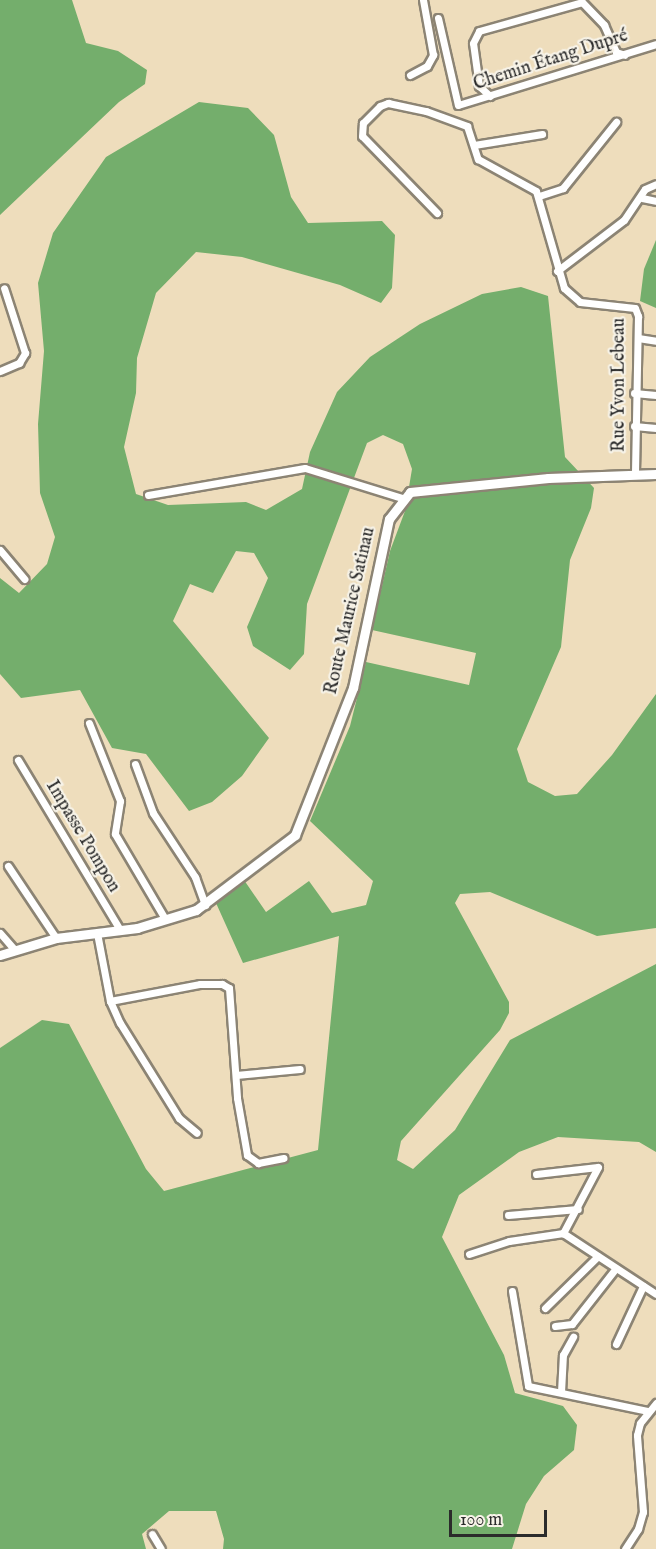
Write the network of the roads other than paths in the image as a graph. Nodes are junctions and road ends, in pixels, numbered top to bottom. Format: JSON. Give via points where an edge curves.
{"nodes":[{"id":1,"x":423,"y":0,"type":"edge"},
{"id":2,"x":438,"y":18,"type":"dead end"},
{"id":3,"x":656,"y":44,"type":"edge"},
{"id":4,"x":627,"y":55,"type":"junction"},
{"id":5,"x":410,"y":75,"type":"dead end"},
{"id":6,"x":490,"y":96,"type":"junction"},
{"id":7,"x":616,"y":122,"type":"dead end"},
{"id":8,"x":542,"y":134,"type":"dead end"},
{"id":9,"x":474,"y":145,"type":"junction"},
{"id":10,"x":656,"y":184,"type":"edge"},
{"id":11,"x":539,"y":196,"type":"junction"},
{"id":12,"x":642,"y":198,"type":"junction"},
{"id":13,"x":656,"y":201,"type":"edge"},
{"id":14,"x":437,"y":213,"type":"dead end"},
{"id":15,"x":557,"y":271,"type":"junction"},
{"id":16,"x":4,"y":288,"type":"dead end"},
{"id":17,"x":638,"y":338,"type":"junction"},
{"id":18,"x":656,"y":341,"type":"edge"},
{"id":19,"x":0,"y":371,"type":"edge"},
{"id":20,"x":634,"y":393,"type":"junction"},
{"id":21,"x":656,"y":395,"type":"edge"},
{"id":22,"x":634,"y":426,"type":"junction"},
{"id":23,"x":656,"y":428,"type":"edge"},
{"id":24,"x":634,"y":474,"type":"junction"},
{"id":25,"x":656,"y":474,"type":"edge"},
{"id":26,"x":148,"y":495,"type":"dead end"},
{"id":27,"x":402,"y":498,"type":"junction"},
{"id":28,"x":0,"y":550,"type":"edge"},
{"id":29,"x":24,"y":579,"type":"dead end"},
{"id":30,"x":89,"y":723,"type":"dead end"},
{"id":31,"x":18,"y":760,"type":"dead end"},
{"id":32,"x":135,"y":764,"type":"dead end"},
{"id":33,"x":8,"y":866,"type":"dead end"},
{"id":34,"x":205,"y":904,"type":"junction"},
{"id":35,"x":165,"y":920,"type":"junction"},
{"id":36,"x":120,"y":930,"type":"junction"},
{"id":37,"x":0,"y":933,"type":"edge"},
{"id":38,"x":97,"y":933,"type":"junction"},
{"id":39,"x":56,"y":938,"type":"junction"},
{"id":40,"x":14,"y":949,"type":"junction"},
{"id":41,"x":0,"y":954,"type":"edge"},
{"id":42,"x":110,"y":1001,"type":"junction"},
{"id":43,"x":300,"y":1069,"type":"dead end"},
{"id":44,"x":236,"y":1075,"type":"junction"},
{"id":45,"x":197,"y":1133,"type":"dead end"},
{"id":46,"x":284,"y":1158,"type":"dead end"},
{"id":47,"x":536,"y":1174,"type":"dead end"},
{"id":48,"x":578,"y":1209,"type":"junction"},
{"id":49,"x":508,"y":1215,"type":"dead end"},
{"id":50,"x":563,"y":1233,"type":"junction"},
{"id":51,"x":469,"y":1254,"type":"dead end"},
{"id":52,"x":598,"y":1256,"type":"junction"},
{"id":53,"x":616,"y":1268,"type":"junction"},
{"id":54,"x":643,"y":1286,"type":"junction"},
{"id":55,"x":512,"y":1291,"type":"dead end"},
{"id":56,"x":656,"y":1294,"type":"edge"},
{"id":57,"x":545,"y":1308,"type":"dead end"},
{"id":58,"x":555,"y":1326,"type":"dead end"},
{"id":59,"x":573,"y":1337,"type":"dead end"},
{"id":60,"x":616,"y":1344,"type":"dead end"},
{"id":61,"x":561,"y":1392,"type":"junction"},
{"id":62,"x":656,"y":1403,"type":"edge"},
{"id":63,"x":648,"y":1411,"type":"junction"},
{"id":64,"x":152,"y":1534,"type":"dead end"},
{"id":65,"x":161,"y":1549,"type":"edge"},
{"id":66,"x":625,"y":1549,"type":"edge"}],
"edges":[{"from":1,"to":5,"type":"street","via":[[433,55],[427,66]]},
{"from":2,"to":6,"type":"street","name":"Chemin Étang Dupré","via":[[456,105]]},
{"from":3,"to":4,"type":"street","name":"Chemin Étang Dupré"},
{"from":4,"to":6,"type":"street","name":"Chemin Étang Dupré"},
{"from":4,"to":6,"type":"street","via":[[616,52],[604,25],[582,2],[479,31],[473,43],[480,86]]},
{"from":7,"to":11,"type":"street","via":[[563,188]]},
{"from":8,"to":9,"type":"street"},
{"from":9,"to":11,"type":"street","via":[[481,161],[529,185]]},
{"from":9,"to":14,"type":"street","via":[[463,123],[388,103],[363,123],[362,136]]},
{"from":10,"to":12,"type":"street","via":[[645,189]]},
{"from":11,"to":15,"type":"street","name":"Rue Yvon Lebeau"},
{"from":12,"to":13,"type":"street"},
{"from":12,"to":15,"type":"street","via":[[624,220]]},
{"from":15,"to":17,"type":"street","name":"Rue Yvon Lebeau","via":[[564,288],[576,300],[634,308]]},
{"from":16,"to":19,"type":"street","via":[[25,353],[19,363]]},
{"from":17,"to":18,"type":"street"},
{"from":17,"to":20,"type":"street","name":"Rue Yvon Lebeau"},
{"from":20,"to":21,"type":"street"},
{"from":20,"to":22,"type":"street","name":"Rue Yvon Lebeau"},
{"from":22,"to":23,"type":"street"},
{"from":22,"to":24,"type":"street","name":"Rue Yvon Lebeau"},
{"from":24,"to":25,"type":"main road"},
{"from":24,"to":27,"type":"main road","via":[[424,488]]},
{"from":26,"to":27,"type":"street","via":[[305,468]]},
{"from":27,"to":34,"type":"main road","name":"Route Maurice Satinau","via":[[389,519],[353,688],[306,813],[286,843]]},
{"from":28,"to":29,"type":"street"},
{"from":30,"to":35,"type":"street","via":[[120,801],[116,834]]},
{"from":31,"to":36,"type":"street","name":"Impasse Pompon"},
{"from":32,"to":34,"type":"street","via":[[153,813],[195,877]]},
{"from":33,"to":39,"type":"street"},
{"from":34,"to":35,"type":"main road","name":"Route Maurice Satinau"},
{"from":35,"to":36,"type":"main road","name":"Route Maurice Satinau"},
{"from":36,"to":38,"type":"main road","name":"Route Maurice Satinau"},
{"from":37,"to":40,"type":"street"},
{"from":38,"to":39,"type":"main road","name":"Route Maurice Satinau"},
{"from":38,"to":42,"type":"street"},
{"from":39,"to":40,"type":"main road","name":"Route Maurice Satinau"},
{"from":40,"to":41,"type":"main road","name":"Route Maurice Satinau"},
{"from":42,"to":44,"type":"street","via":[[200,984],[222,984],[231,993]]},
{"from":42,"to":45,"type":"street","via":[[135,1051],[179,1118]]},
{"from":43,"to":44,"type":"street"},
{"from":44,"to":46,"type":"street","via":[[240,1122],[249,1160],[258,1163]]},
{"from":47,"to":48,"type":"street","via":[[596,1165],[598,1170]]},
{"from":48,"to":49,"type":"street"},
{"from":48,"to":50,"type":"street"},
{"from":50,"to":51,"type":"street","via":[[509,1241]]},
{"from":50,"to":52,"type":"street"},
{"from":52,"to":53,"type":"street"},
{"from":52,"to":57,"type":"street"},
{"from":53,"to":54,"type":"street"},
{"from":53,"to":58,"type":"street","via":[[572,1324]]},
{"from":54,"to":56,"type":"street"},
{"from":54,"to":60,"type":"street"},
{"from":55,"to":61,"type":"street","via":[[528,1386],[533,1390]]},
{"from":59,"to":61,"type":"street","via":[[563,1355]]},
{"from":61,"to":63,"type":"street"},
{"from":62,"to":63,"type":"street"},
{"from":63,"to":66,"type":"street","via":[[637,1435],[643,1512]]},
{"from":64,"to":65,"type":"street"}]}
